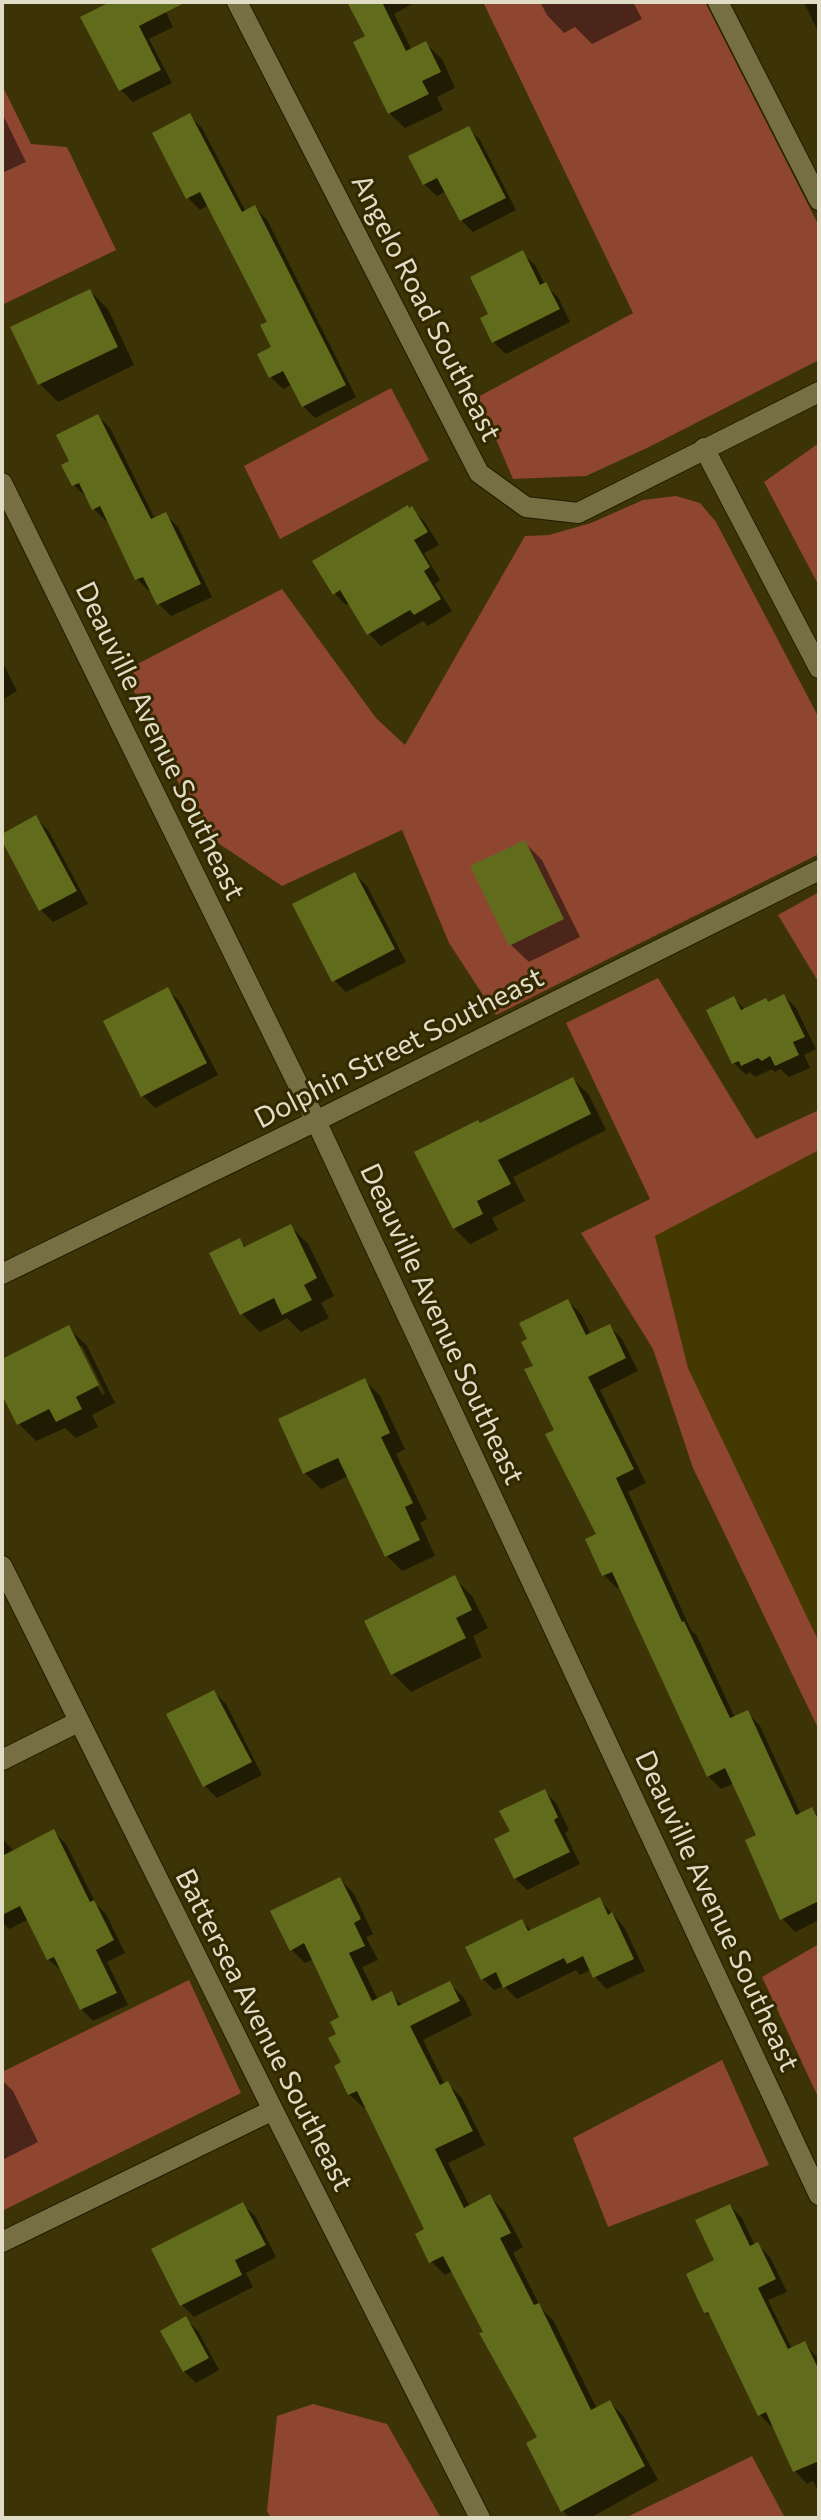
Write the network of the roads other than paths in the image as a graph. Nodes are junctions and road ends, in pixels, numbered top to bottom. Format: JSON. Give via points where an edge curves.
{"nodes":[{"id":1,"x":237,"y":2,"type":"edge"},
{"id":2,"x":718,"y":2,"type":"edge"},
{"id":3,"x":819,"y":200,"type":"edge"},
{"id":4,"x":819,"y":392,"type":"edge"},
{"id":5,"x":704,"y":448,"type":"junction"},
{"id":6,"x":2,"y":483,"type":"edge"},
{"id":7,"x":819,"y":668,"type":"edge"},
{"id":8,"x":819,"y":870,"type":"edge"},
{"id":9,"x":316,"y":1121,"type":"junction"},
{"id":10,"x":2,"y":1274,"type":"edge"},
{"id":11,"x":2,"y":1566,"type":"edge"},
{"id":12,"x":78,"y":1722,"type":"junction"},
{"id":13,"x":2,"y":1760,"type":"edge"},
{"id":14,"x":273,"y":2110,"type":"junction"},
{"id":15,"x":819,"y":2195,"type":"edge"},
{"id":16,"x":2,"y":2242,"type":"edge"},
{"id":17,"x":480,"y":2518,"type":"edge"}],
"edges":[{"from":1,"to":5,"type":"street","name":"Angelo Road Southeast","via":[[479,473],[526,507],[578,513]]},
{"from":2,"to":3,"type":"street"},
{"from":4,"to":5,"type":"street","name":"Angelo Road Southeast"},
{"from":5,"to":7,"type":"street"},
{"from":6,"to":9,"type":"street","name":"Deauville Avenue Southeast"},
{"from":8,"to":9,"type":"street","name":"Dolphin Street Southeast"},
{"from":9,"to":10,"type":"street","name":"Dolphin Street Southeast"},
{"from":9,"to":15,"type":"street","name":"Deauville Avenue Southeast"},
{"from":11,"to":12,"type":"street","name":"Battersea Avenue Southeast"},
{"from":12,"to":13,"type":"street"},
{"from":12,"to":14,"type":"street","name":"Battersea Avenue Southeast"},
{"from":14,"to":16,"type":"street"},
{"from":14,"to":17,"type":"street","name":"Battersea Avenue Southeast"}]}
